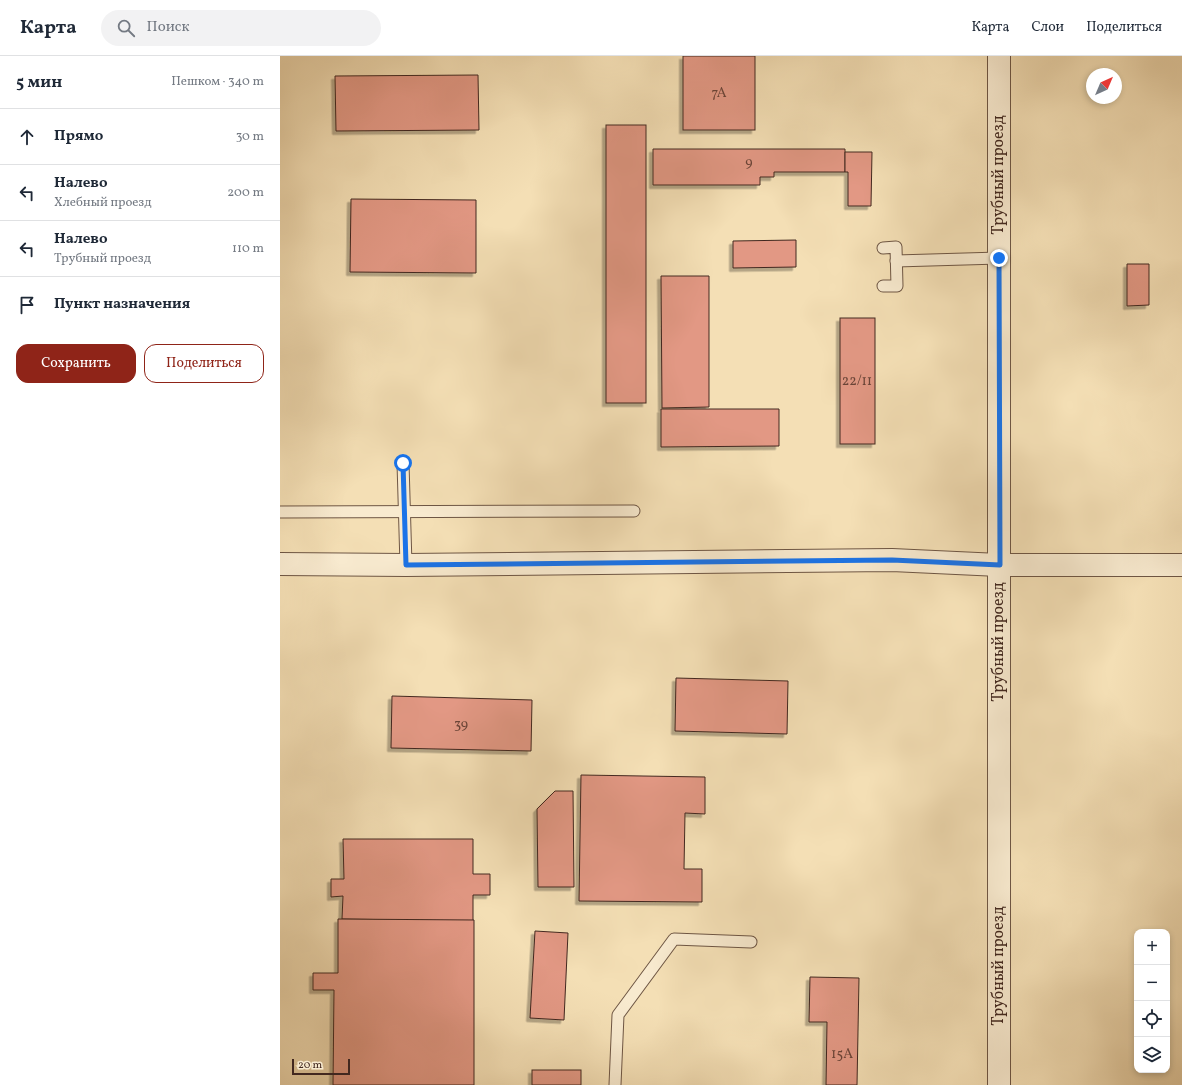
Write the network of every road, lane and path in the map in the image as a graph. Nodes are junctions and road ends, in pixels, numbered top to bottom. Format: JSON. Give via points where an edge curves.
{"nodes":[{"id":1,"x":999,"y":56,"type":"edge"},
{"id":2,"x":883,"y":248,"type":"dead end"},
{"id":3,"x":999,"y":258,"type":"junction"},
{"id":4,"x":896,"y":261,"type":"junction"},
{"id":5,"x":883,"y":286,"type":"dead end"},
{"id":6,"x":403,"y":463,"type":"dead end"},
{"id":7,"x":404,"y":511,"type":"junction"},
{"id":8,"x":634,"y":511,"type":"dead end"},
{"id":9,"x":280,"y":512,"type":"edge"},
{"id":10,"x":280,"y":564,"type":"edge"},
{"id":11,"x":406,"y":565,"type":"junction"},
{"id":12,"x":1000,"y":565,"type":"junction"},
{"id":13,"x":1182,"y":565,"type":"edge"},
{"id":14,"x":751,"y":942,"type":"dead end"},
{"id":15,"x":616,"y":1085,"type":"edge"},
{"id":16,"x":999,"y":1085,"type":"edge"}],
"edges":[{"from":1,"to":3,"type":"street","name":"Трубный проезд"},
{"from":2,"to":4,"type":"lane","via":[[896,247]]},
{"from":3,"to":4,"type":"lane"},
{"from":3,"to":12,"type":"street","name":"Трубный проезд"},
{"from":4,"to":5,"type":"lane","via":[[897,286]]},
{"from":6,"to":7,"type":"lane"},
{"from":7,"to":8,"type":"lane"},
{"from":7,"to":9,"type":"lane"},
{"from":7,"to":11,"type":"lane"},
{"from":10,"to":11,"type":"street"},
{"from":11,"to":12,"type":"street","via":[[892,560]]},
{"from":12,"to":13,"type":"street"},
{"from":12,"to":16,"type":"street","name":"Трубный проезд"},
{"from":14,"to":15,"type":"lane","via":[[674,939],[618,1015]]}]}
